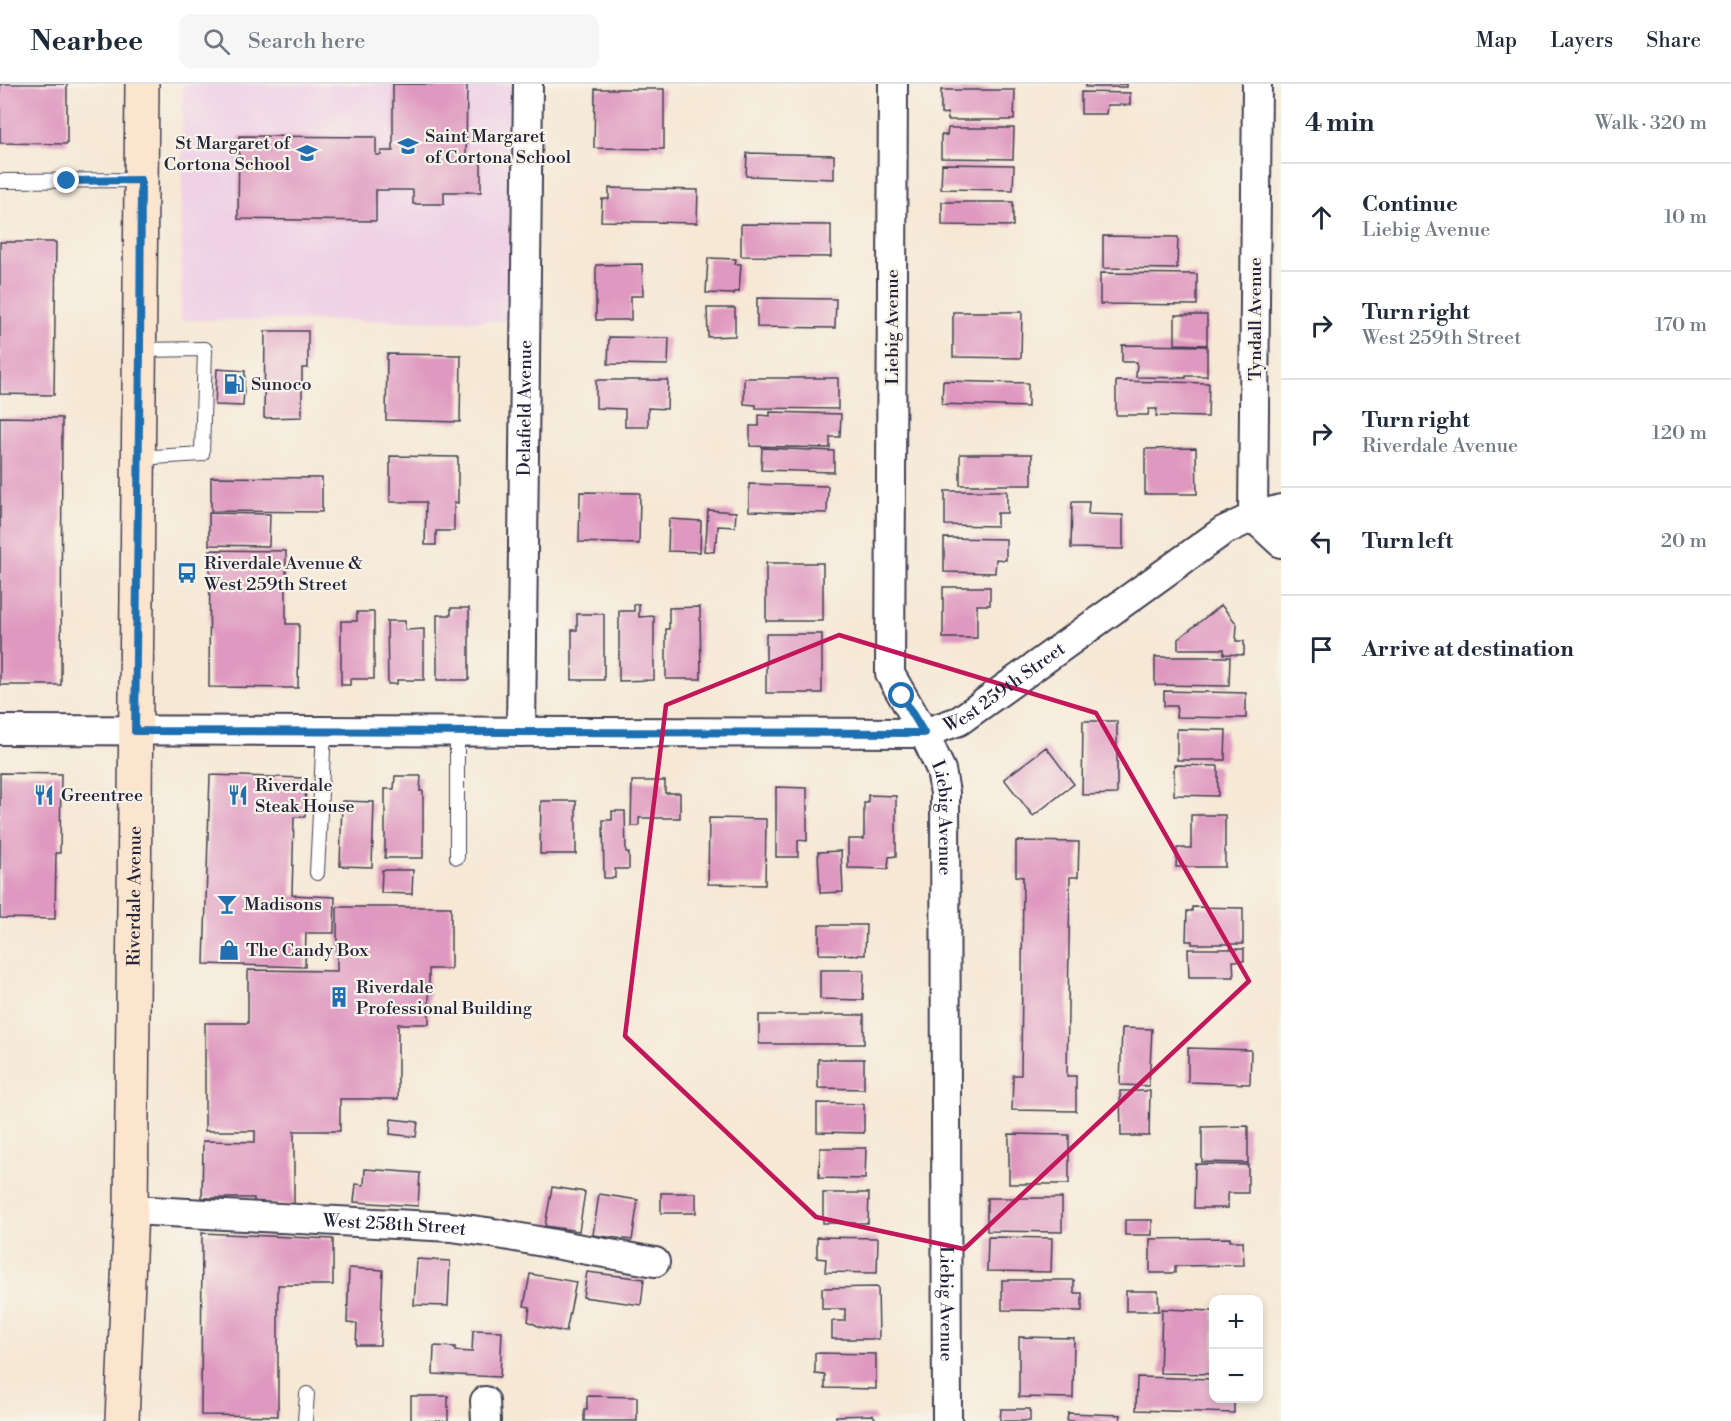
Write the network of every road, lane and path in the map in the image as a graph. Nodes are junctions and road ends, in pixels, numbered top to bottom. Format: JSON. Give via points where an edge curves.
{"nodes":[{"id":1,"x":142,"y":84,"type":"edge"},
{"id":2,"x":528,"y":84,"type":"edge"},
{"id":3,"x":893,"y":84,"type":"edge"},
{"id":4,"x":1257,"y":84,"type":"edge"},
{"id":5,"x":141,"y":180,"type":"junction"},
{"id":6,"x":0,"y":182,"type":"edge"},
{"id":7,"x":140,"y":350,"type":"junction"},
{"id":8,"x":138,"y":458,"type":"junction"},
{"id":9,"x":1281,"y":509,"type":"edge"},
{"id":10,"x":1253,"y":517,"type":"junction"},
{"id":11,"x":1281,"y":543,"type":"edge"},
{"id":12,"x":0,"y":730,"type":"edge"},
{"id":13,"x":135,"y":731,"type":"junction"},
{"id":14,"x":324,"y":731,"type":"junction"},
{"id":15,"x":457,"y":731,"type":"junction"},
{"id":16,"x":521,"y":732,"type":"junction"},
{"id":17,"x":924,"y":733,"type":"junction"},
{"id":18,"x":457,"y":857,"type":"dead end"},
{"id":19,"x":317,"y":873,"type":"dead end"},
{"id":20,"x":130,"y":1210,"type":"junction"},
{"id":21,"x":655,"y":1262,"type":"dead end"},
{"id":22,"x":307,"y":1394,"type":"dead end"},
{"id":23,"x":122,"y":1421,"type":"edge"},
{"id":24,"x":305,"y":1421,"type":"edge"},
{"id":25,"x":947,"y":1421,"type":"edge"}],
"edges":[{"from":1,"to":5,"type":"main road","name":"Riverdale Avenue"},
{"from":2,"to":16,"type":"street","name":"Delafield Avenue"},
{"from":3,"to":17,"type":"street","name":"Liebig Avenue","via":[[890,674]]},
{"from":4,"to":10,"type":"street","name":"Tyndall Avenue"},
{"from":5,"to":6,"type":"lane"},
{"from":5,"to":7,"type":"main road","name":"Riverdale Avenue"},
{"from":7,"to":8,"type":"main road","name":"Riverdale Avenue"},
{"from":7,"to":8,"type":"lane","via":[[205,349],[202,454]]},
{"from":8,"to":13,"type":"main road","name":"Riverdale Avenue"},
{"from":9,"to":10,"type":"street","name":"West 259th Street"},
{"from":10,"to":11,"type":"street"},
{"from":10,"to":17,"type":"street","name":"West 259th Street","via":[[1223,531],[959,721]]},
{"from":12,"to":13,"type":"street","name":"West 259th Street"},
{"from":13,"to":14,"type":"street","name":"West 259th Street"},
{"from":13,"to":20,"type":"main road","name":"Riverdale Avenue"},
{"from":14,"to":15,"type":"street","name":"West 259th Street"},
{"from":14,"to":19,"type":"lane"},
{"from":15,"to":16,"type":"street","name":"West 259th Street"},
{"from":15,"to":18,"type":"lane"},
{"from":16,"to":17,"type":"street","name":"West 259th Street"},
{"from":17,"to":25,"type":"street","name":"Liebig Avenue","via":[[941,770],[945,793]]},
{"from":20,"to":21,"type":"street","name":"West 258th Street","via":[[450,1227]]},
{"from":20,"to":23,"type":"main road","name":"Riverdale Avenue"},
{"from":22,"to":24,"type":"lane"}]}
